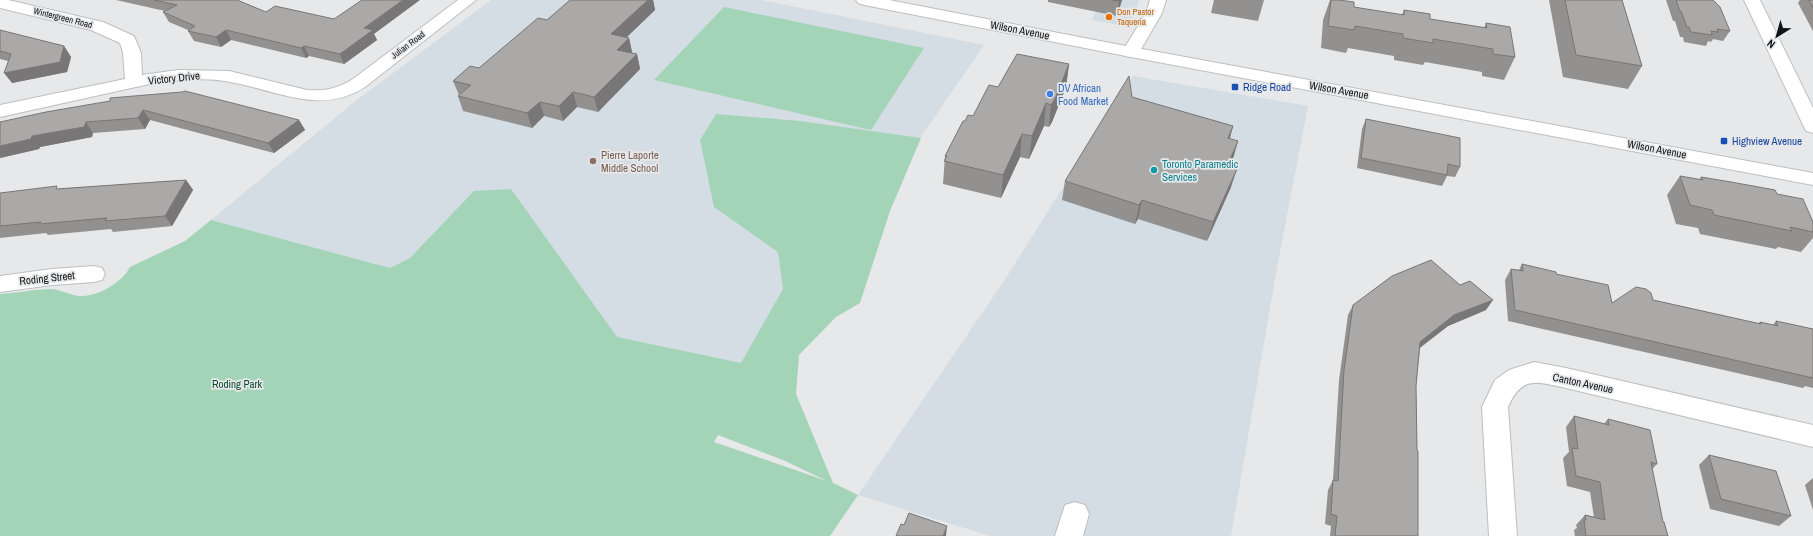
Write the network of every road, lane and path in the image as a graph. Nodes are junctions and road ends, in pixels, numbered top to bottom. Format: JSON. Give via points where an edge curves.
{"nodes":[{"id":1,"x":468,"y":0,"type":"edge"},
{"id":2,"x":864,"y":0,"type":"edge"},
{"id":3,"x":1158,"y":0,"type":"edge"},
{"id":4,"x":1752,"y":0,"type":"edge"},
{"id":5,"x":0,"y":3,"type":"edge"},
{"id":6,"x":1131,"y":52,"type":"junction"},
{"id":7,"x":134,"y":83,"type":"junction"},
{"id":8,"x":348,"y":90,"type":"joint"},
{"id":9,"x":0,"y":111,"type":"edge"},
{"id":10,"x":1813,"y":127,"type":"edge"},
{"id":11,"x":1813,"y":179,"type":"edge"},
{"id":12,"x":94,"y":274,"type":"dead end"},
{"id":13,"x":0,"y":284,"type":"edge"},
{"id":14,"x":1813,"y":436,"type":"edge"},
{"id":15,"x":1503,"y":536,"type":"edge"}],
"edges":[{"from":1,"to":8,"type":"street","name":"Julian Road"},
{"from":2,"to":6,"type":"street","name":"Wilson Avenue"},
{"from":3,"to":6,"type":"street","via":[[1154,13]]},
{"from":4,"to":10,"type":"street"},
{"from":5,"to":7,"type":"street","name":"Wintergreen Road","via":[[97,26],[128,40],[132,53]]},
{"from":6,"to":11,"type":"street","name":"Wilson Avenue"},
{"from":7,"to":8,"type":"street","name":"Victory Drive","via":[[178,75],[212,74],[307,95],[333,95]]},
{"from":7,"to":9,"type":"street","name":"Victory Drive"},
{"from":12,"to":13,"type":"street","name":"Roding Street"},
{"from":14,"to":15,"type":"street","name":"Canton Avenue","via":[[1566,378],[1534,372],[1518,376],[1504,387],[1494,407]]}]}
